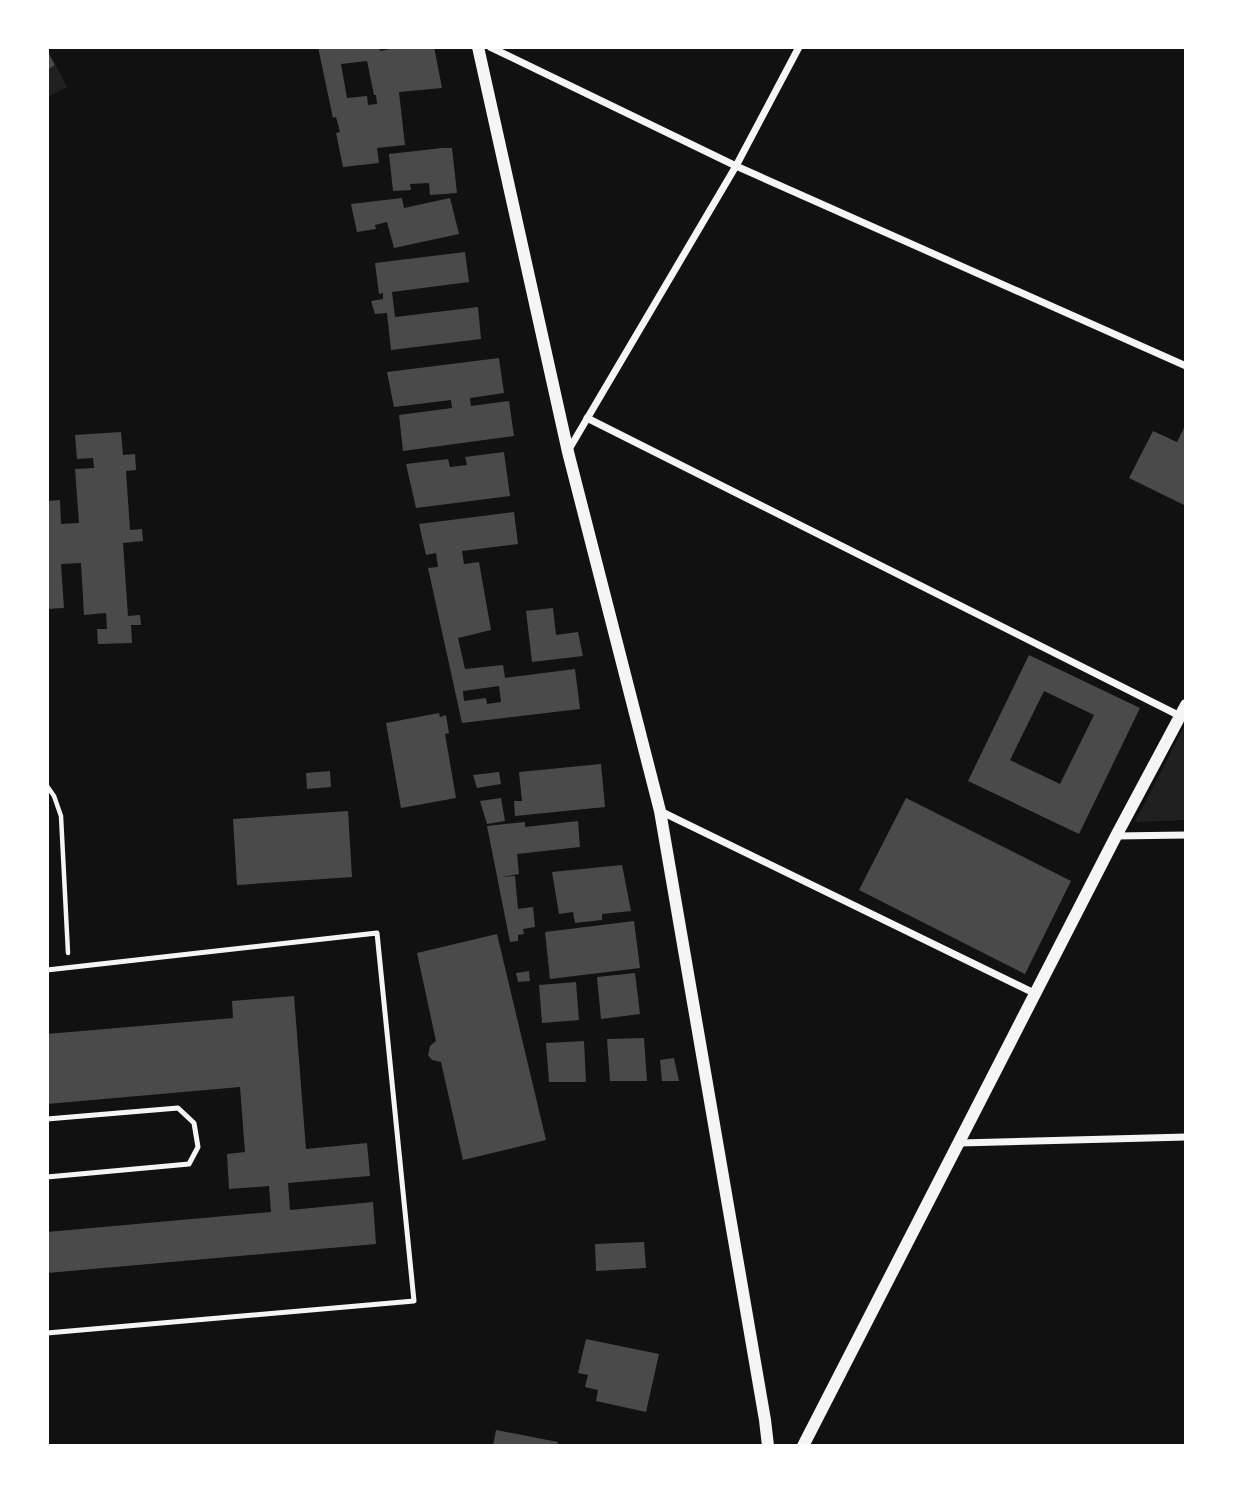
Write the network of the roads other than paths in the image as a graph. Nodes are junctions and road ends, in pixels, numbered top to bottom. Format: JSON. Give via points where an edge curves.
{"nodes":[{"id":1,"x":478,"y":47,"type":"edge"},
{"id":2,"x":490,"y":47,"type":"edge"},
{"id":3,"x":799,"y":47,"type":"edge"},
{"id":4,"x":736,"y":166,"type":"junction"},
{"id":5,"x":1186,"y":366,"type":"edge"},
{"id":6,"x":587,"y":418,"type":"junction"},
{"id":7,"x":568,"y":452,"type":"junction"},
{"id":8,"x":1183,"y":710,"type":"edge"},
{"id":9,"x":660,"y":811,"type":"junction"},
{"id":10,"x":1186,"y":835,"type":"edge"},
{"id":11,"x":1116,"y":836,"type":"junction"},
{"id":12,"x":47,"y":970,"type":"edge"},
{"id":13,"x":1036,"y":994,"type":"junction"},
{"id":14,"x":47,"y":1119,"type":"edge"},
{"id":15,"x":1186,"y":1137,"type":"edge"},
{"id":16,"x":960,"y":1143,"type":"junction"},
{"id":17,"x":47,"y":1177,"type":"edge"},
{"id":18,"x":47,"y":1333,"type":"edge"},
{"id":19,"x":768,"y":1446,"type":"edge"},
{"id":20,"x":803,"y":1446,"type":"edge"}],
"edges":[{"from":1,"to":7,"type":"street"},
{"from":2,"to":4,"type":"street"},
{"from":3,"to":4,"type":"street"},
{"from":4,"to":5,"type":"street"},
{"from":4,"to":6,"type":"street"},
{"from":6,"to":7,"type":"street"},
{"from":6,"to":8,"type":"street"},
{"from":7,"to":9,"type":"street"},
{"from":8,"to":11,"type":"street"},
{"from":9,"to":13,"type":"street"},
{"from":9,"to":19,"type":"street"},
{"from":10,"to":11,"type":"street"},
{"from":11,"to":13,"type":"street"},
{"from":12,"to":18,"type":"lane","via":[[377,933],[414,1301]]},
{"from":13,"to":16,"type":"street"},
{"from":14,"to":17,"type":"lane","via":[[178,1108],[194,1123],[198,1147],[189,1164]]},
{"from":15,"to":16,"type":"street"},
{"from":16,"to":20,"type":"street"}]}
